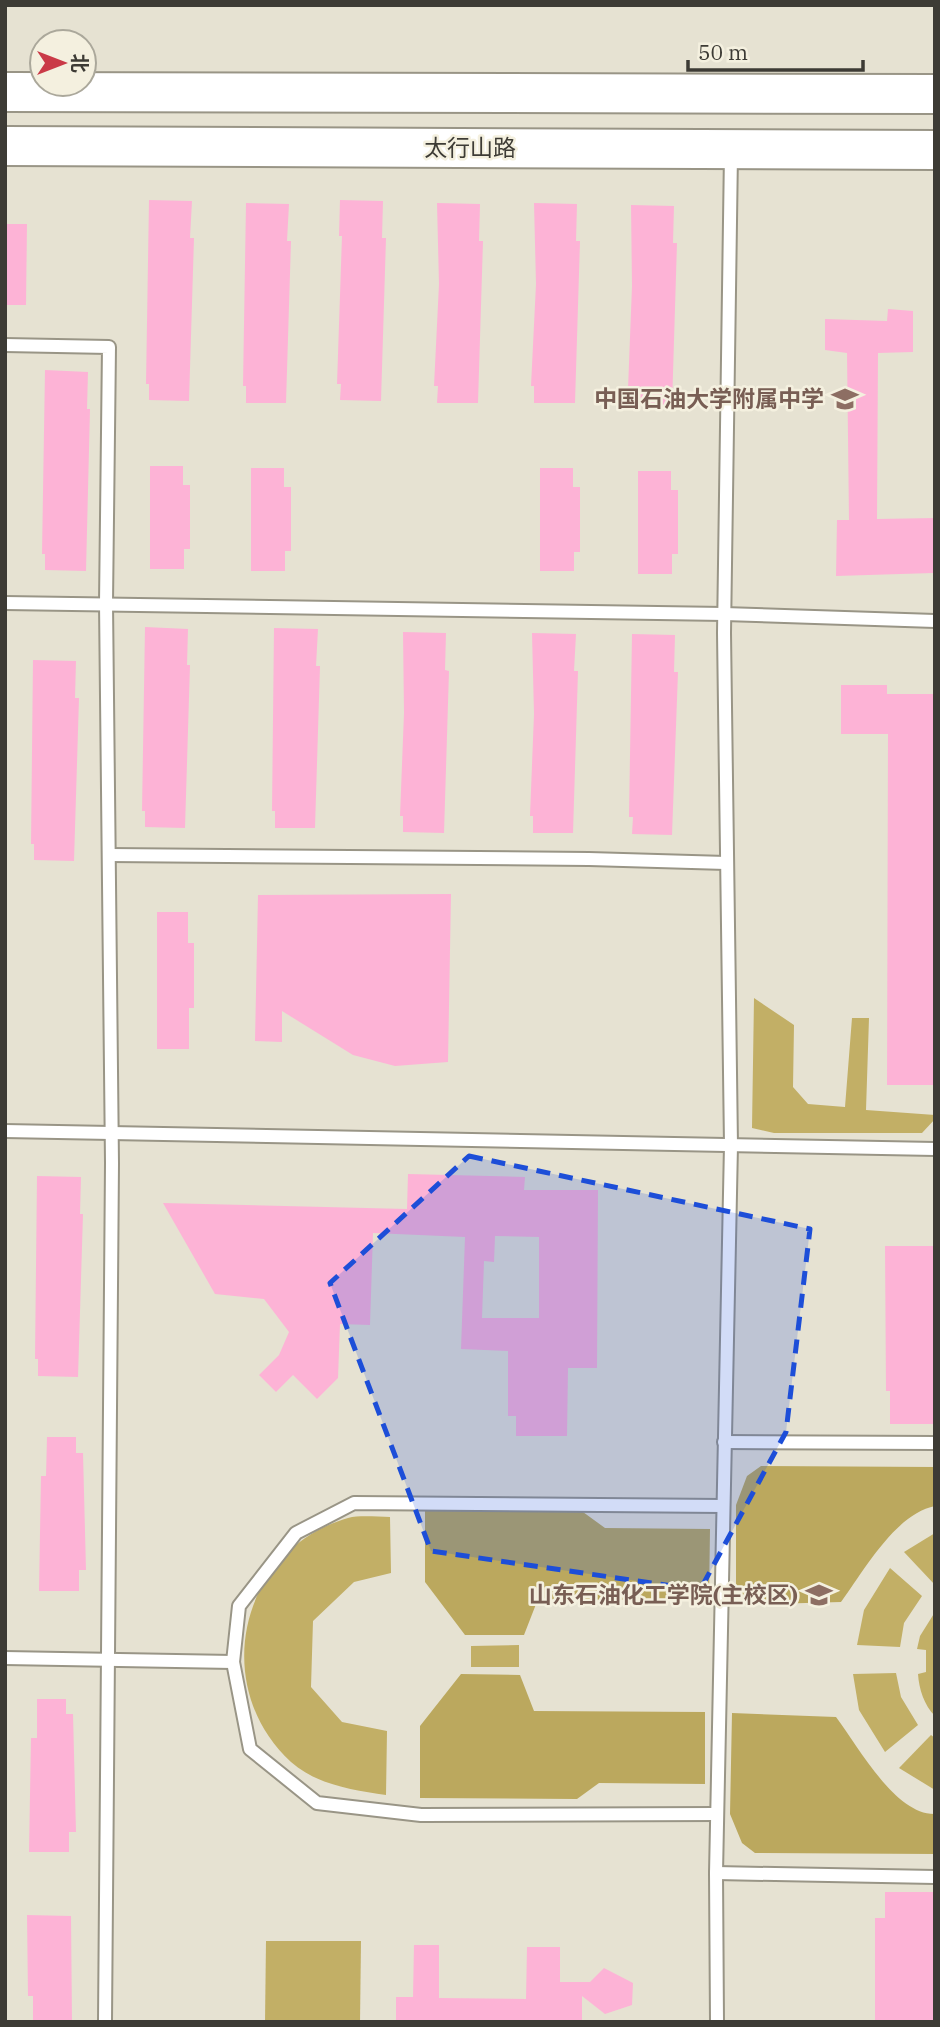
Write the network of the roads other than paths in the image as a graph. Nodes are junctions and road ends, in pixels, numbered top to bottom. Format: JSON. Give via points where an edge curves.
{"nodes":[{"id":1,"x":5,"y":92,"type":"edge"},
{"id":2,"x":935,"y":94,"type":"edge"},
{"id":3,"x":5,"y":146,"type":"edge"},
{"id":4,"x":731,"y":149,"type":"junction"},
{"id":5,"x":935,"y":150,"type":"edge"},
{"id":6,"x":5,"y":345,"type":"edge"},
{"id":7,"x":5,"y":603,"type":"edge"},
{"id":8,"x":106,"y":603,"type":"junction"},
{"id":9,"x":724,"y":614,"type":"junction"},
{"id":10,"x":935,"y":621,"type":"edge"},
{"id":11,"x":109,"y":855,"type":"junction"},
{"id":12,"x":726,"y":863,"type":"junction"},
{"id":13,"x":5,"y":1130,"type":"edge"},
{"id":14,"x":112,"y":1130,"type":"junction"},
{"id":15,"x":731,"y":1145,"type":"junction"},
{"id":16,"x":935,"y":1149,"type":"edge"},
{"id":17,"x":724,"y":1442,"type":"junction"},
{"id":18,"x":935,"y":1443,"type":"edge"},
{"id":19,"x":723,"y":1506,"type":"junction"},
{"id":20,"x":5,"y":1658,"type":"edge"},
{"id":21,"x":111,"y":1659,"type":"junction"},
{"id":22,"x":233,"y":1662,"type":"junction"},
{"id":23,"x":717,"y":1814,"type":"junction"},
{"id":24,"x":716,"y":1873,"type":"junction"},
{"id":25,"x":935,"y":1877,"type":"edge"},
{"id":26,"x":105,"y":2022,"type":"edge"},
{"id":27,"x":717,"y":2022,"type":"edge"}],
"edges":[{"from":1,"to":2,"type":"main road"},
{"from":3,"to":4,"type":"main road","name":"太行山路"},
{"from":4,"to":5,"type":"main road","name":"太行山路"},
{"from":4,"to":9,"type":"lane"},
{"from":6,"to":8,"type":"lane","via":[[109,347]]},
{"from":7,"to":8,"type":"lane"},
{"from":8,"to":9,"type":"lane"},
{"from":8,"to":11,"type":"lane"},
{"from":9,"to":10,"type":"lane"},
{"from":9,"to":12,"type":"lane"},
{"from":11,"to":12,"type":"lane"},
{"from":11,"to":14,"type":"lane"},
{"from":12,"to":15,"type":"lane"},
{"from":13,"to":14,"type":"lane"},
{"from":14,"to":15,"type":"lane"},
{"from":14,"to":21,"type":"lane"},
{"from":15,"to":16,"type":"lane"},
{"from":15,"to":17,"type":"lane"},
{"from":17,"to":18,"type":"lane"},
{"from":17,"to":19,"type":"lane"},
{"from":19,"to":22,"type":"lane","via":[[354,1503],[296,1533],[239,1606]]},
{"from":19,"to":23,"type":"lane"},
{"from":20,"to":21,"type":"lane"},
{"from":21,"to":22,"type":"lane"},
{"from":21,"to":26,"type":"lane"},
{"from":22,"to":23,"type":"lane","via":[[250,1749],[317,1802],[421,1815]]},
{"from":23,"to":24,"type":"lane"},
{"from":24,"to":25,"type":"lane"},
{"from":24,"to":27,"type":"lane"}]}
